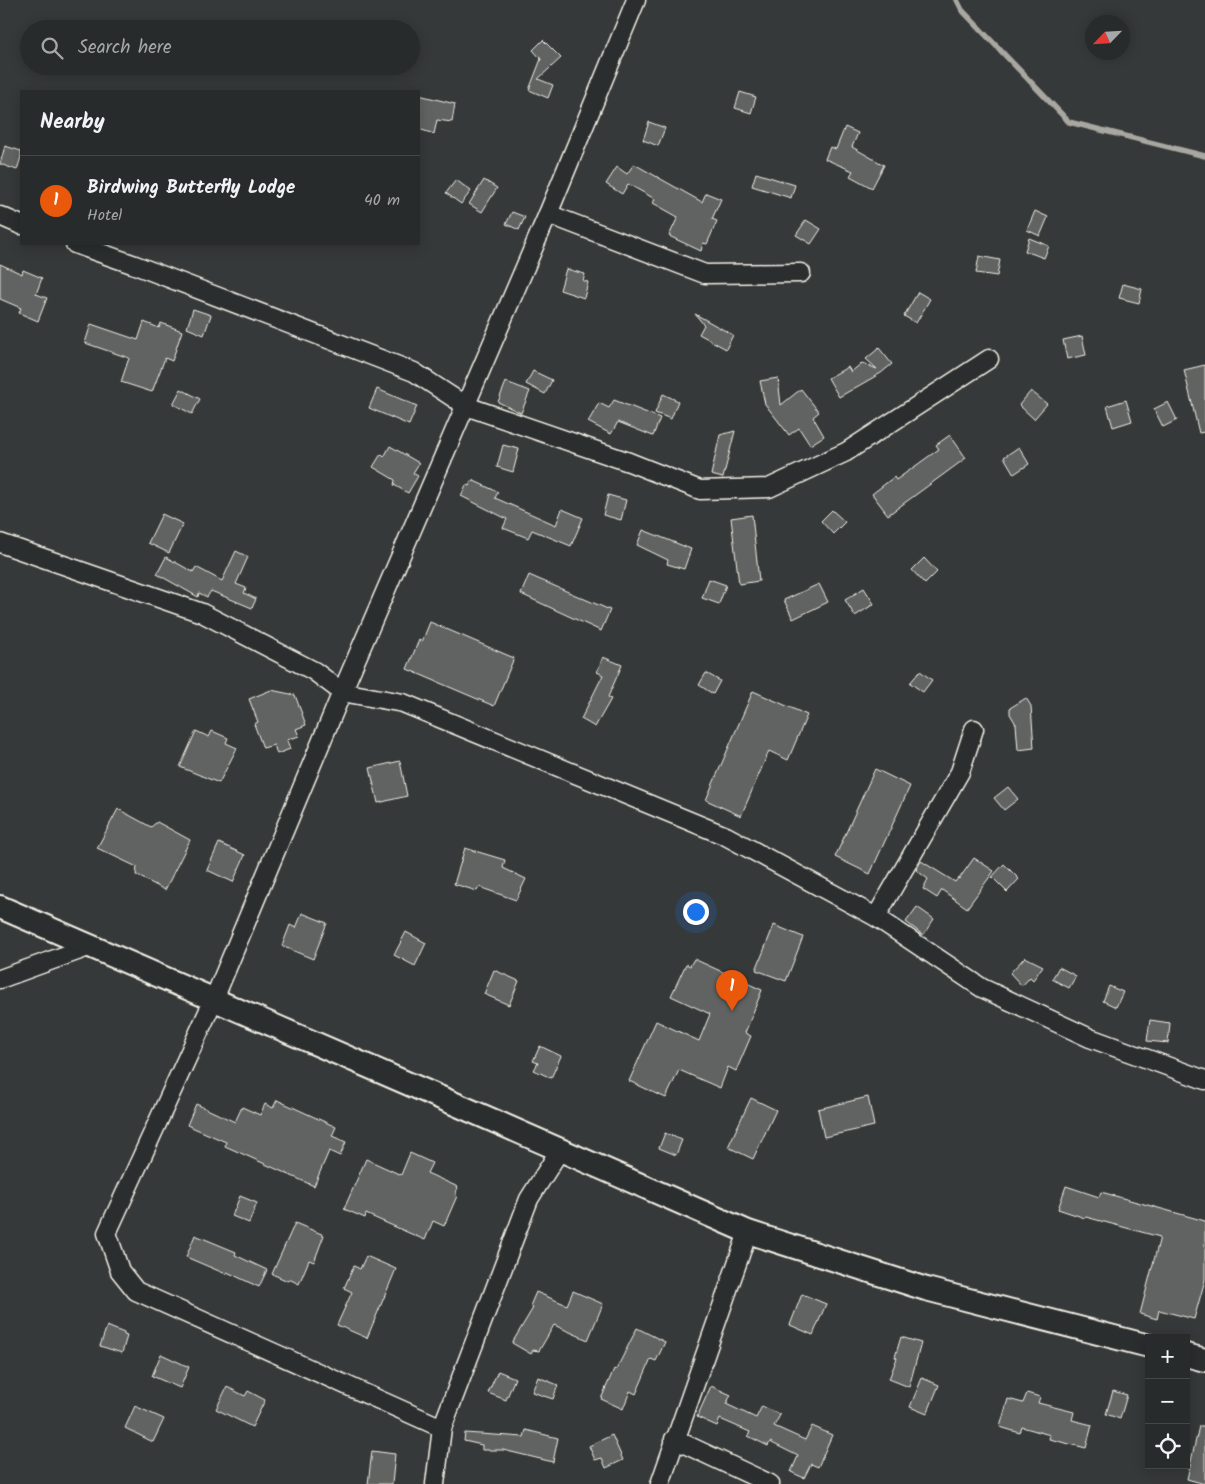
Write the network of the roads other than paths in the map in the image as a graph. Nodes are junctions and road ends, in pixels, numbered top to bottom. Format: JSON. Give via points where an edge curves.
{"nodes":[{"id":1,"x":636,"y":0,"type":"edge"},
{"id":2,"x":548,"y":214,"type":"junction"},
{"id":3,"x":0,"y":216,"type":"edge"},
{"id":4,"x":20,"y":225,"type":"edge"},
{"id":5,"x":78,"y":245,"type":"edge"},
{"id":6,"x":801,"y":273,"type":"dead end"},
{"id":7,"x":990,"y":359,"type":"dead end"},
{"id":8,"x":466,"y":406,"type":"junction"},
{"id":9,"x":0,"y":543,"type":"edge"},
{"id":10,"x":342,"y":692,"type":"junction"},
{"id":11,"x":974,"y":729,"type":"dead end"},
{"id":12,"x":0,"y":907,"type":"edge"},
{"id":13,"x":876,"y":917,"type":"junction"},
{"id":14,"x":91,"y":946,"type":"junction"},
{"id":15,"x":0,"y":979,"type":"edge"},
{"id":16,"x":214,"y":1000,"type":"junction"},
{"id":17,"x":1205,"y":1080,"type":"edge"},
{"id":18,"x":560,"y":1150,"type":"junction"},
{"id":19,"x":748,"y":1232,"type":"junction"},
{"id":20,"x":1145,"y":1345,"type":"edge"},
{"id":21,"x":1190,"y":1356,"type":"edge"},
{"id":22,"x":1205,"y":1360,"type":"edge"},
{"id":23,"x":442,"y":1428,"type":"junction"},
{"id":24,"x":674,"y":1439,"type":"junction"},
{"id":25,"x":435,"y":1484,"type":"edge"},
{"id":26,"x":660,"y":1484,"type":"edge"},
{"id":27,"x":770,"y":1484,"type":"edge"}],
"edges":[{"from":1,"to":2,"type":"street"},
{"from":2,"to":6,"type":"street","via":[[705,274]]},
{"from":2,"to":8,"type":"street"},
{"from":3,"to":4,"type":"street"},
{"from":5,"to":8,"type":"street","via":[[414,372]]},
{"from":7,"to":8,"type":"street","via":[[846,452],[770,488],[700,490]]},
{"from":8,"to":10,"type":"street"},
{"from":9,"to":10,"type":"street","via":[[202,613],[314,671]]},
{"from":10,"to":13,"type":"street","via":[[404,704],[726,836]]},
{"from":10,"to":16,"type":"street"},
{"from":11,"to":13,"type":"street","via":[[960,772]]},
{"from":12,"to":14,"type":"main road"},
{"from":13,"to":17,"type":"street","via":[[982,988],[1090,1038]]},
{"from":14,"to":15,"type":"street"},
{"from":14,"to":16,"type":"main road"},
{"from":16,"to":18,"type":"main road"},
{"from":16,"to":23,"type":"street","via":[[107,1234],[120,1271],[136,1291]]},
{"from":18,"to":19,"type":"main road"},
{"from":18,"to":23,"type":"street","via":[[528,1200]]},
{"from":19,"to":20,"type":"main road","via":[[926,1289]]},
{"from":19,"to":24,"type":"street"},
{"from":21,"to":22,"type":"main road"},
{"from":23,"to":25,"type":"street"},
{"from":24,"to":26,"type":"street"},
{"from":24,"to":27,"type":"street"}]}
